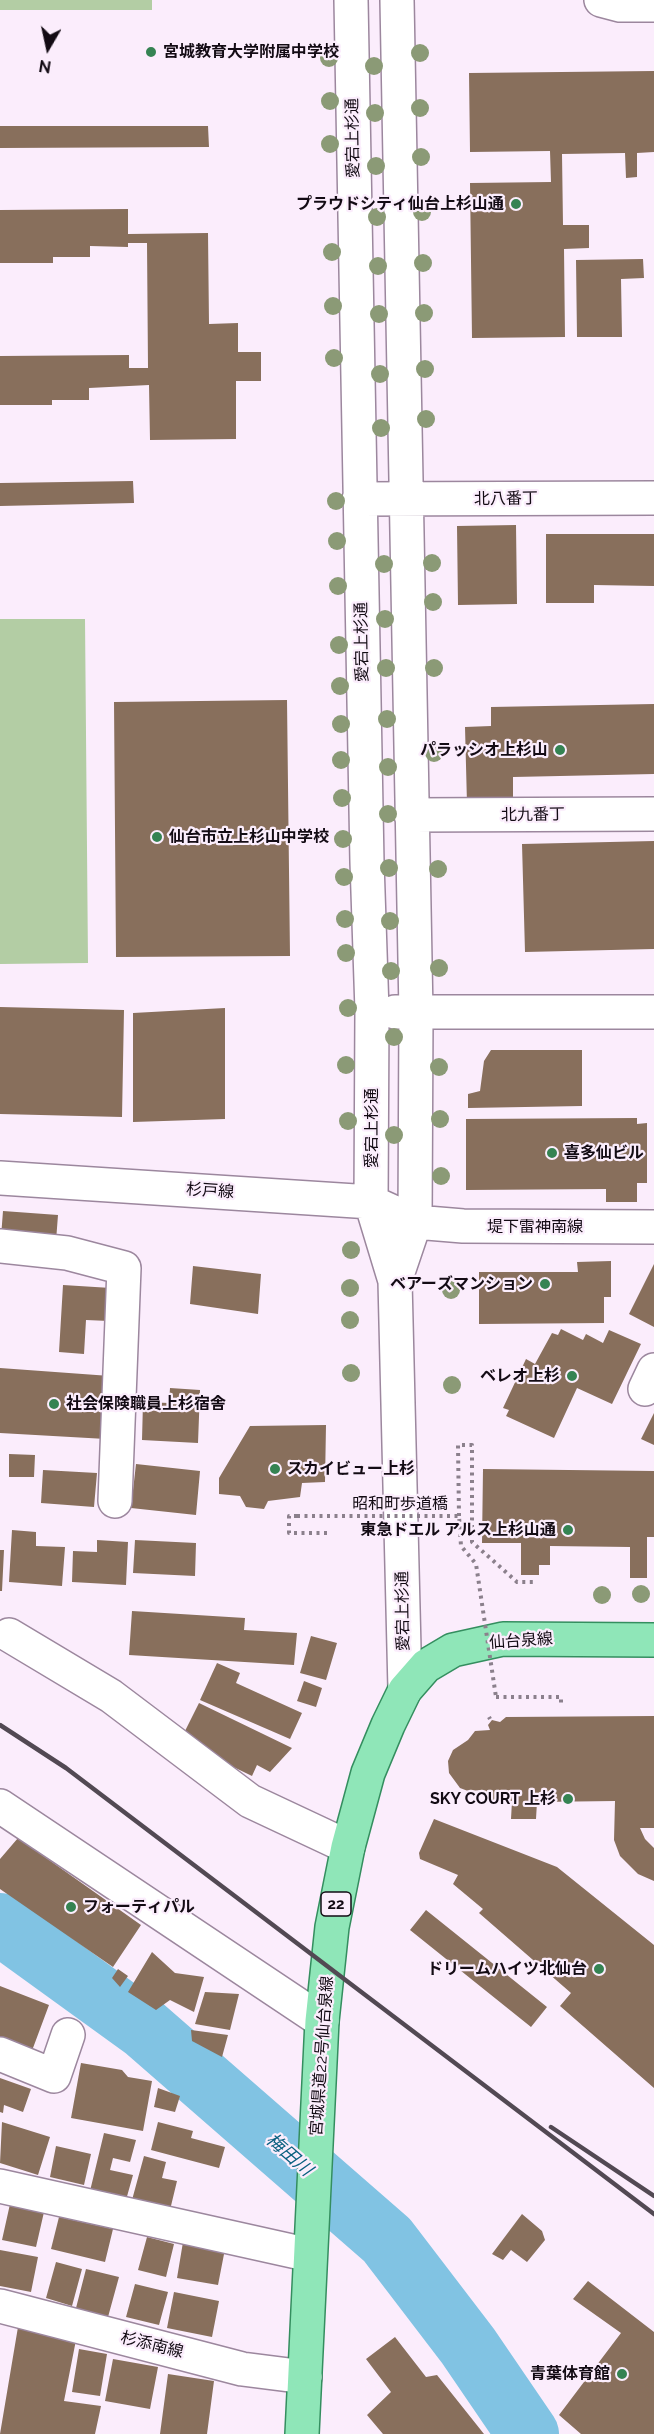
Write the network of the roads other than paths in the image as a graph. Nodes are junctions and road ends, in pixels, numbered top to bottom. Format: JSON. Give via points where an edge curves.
{"nodes":[{"id":1,"x":351,"y":0,"type":"edge"},
{"id":2,"x":397,"y":0,"type":"edge"},
{"id":3,"x":601,"y":0,"type":"edge"},
{"id":4,"x":654,"y":5,"type":"edge"},
{"id":5,"x":654,"y":498,"type":"edge"},
{"id":6,"x":359,"y":499,"type":"junction"},
{"id":7,"x":407,"y":500,"type":"junction"},
{"id":8,"x":654,"y":814,"type":"edge"},
{"id":9,"x":411,"y":815,"type":"junction"},
{"id":10,"x":372,"y":1011,"type":"junction"},
{"id":11,"x":654,"y":1012,"type":"edge"},
{"id":12,"x":416,"y":1013,"type":"junction"},
{"id":13,"x":0,"y":1178,"type":"edge"},
{"id":14,"x":371,"y":1202,"type":"junction"},
{"id":15,"x":415,"y":1222,"type":"junction"},
{"id":16,"x":654,"y":1227,"type":"edge"},
{"id":17,"x":0,"y":1246,"type":"edge"},
{"id":18,"x":395,"y":1281,"type":"junction"},
{"id":19,"x":115,"y":1501,"type":"dead end"},
{"id":20,"x":9,"y":1635,"type":"dead end"},
{"id":21,"x":654,"y":1640,"type":"edge"},
{"id":22,"x":405,"y":1690,"type":"junction"},
{"id":23,"x":0,"y":1806,"type":"edge"},
{"id":24,"x":348,"y":1847,"type":"junction"},
{"id":25,"x":322,"y":2021,"type":"junction"},
{"id":26,"x":68,"y":2035,"type":"dead end"},
{"id":27,"x":0,"y":2054,"type":"edge"},
{"id":28,"x":0,"y":2186,"type":"edge"},
{"id":29,"x":310,"y":2255,"type":"junction"},
{"id":30,"x":0,"y":2306,"type":"edge"},
{"id":31,"x":305,"y":2377,"type":"junction"},
{"id":32,"x":302,"y":2434,"type":"edge"}],
"edges":[{"from":1,"to":6,"type":"street","name":"愛宕上杉通"},
{"from":2,"to":7,"type":"street","name":"愛宕上杉通"},
{"from":3,"to":4,"type":"street","via":[[620,5]]},
{"from":5,"to":7,"type":"street","name":"北八番丁"},
{"from":6,"to":7,"type":"street","name":"北八番丁"},
{"from":6,"to":10,"type":"street","name":"愛宕上杉通"},
{"from":7,"to":9,"type":"street","name":"愛宕上杉通"},
{"from":8,"to":9,"type":"street","name":"北九番丁"},
{"from":9,"to":12,"type":"street","name":"愛宕上杉通"},
{"from":10,"to":12,"type":"street"},
{"from":10,"to":14,"type":"street","name":"愛宕上杉通"},
{"from":11,"to":12,"type":"street"},
{"from":12,"to":15,"type":"street","name":"愛宕上杉通"},
{"from":13,"to":14,"type":"street","name":"杉戸線"},
{"from":14,"to":15,"type":"street","name":"杉戸線"},
{"from":14,"to":18,"type":"street","name":"愛宕上杉通"},
{"from":15,"to":16,"type":"street","name":"堤下雷神南線"},
{"from":15,"to":18,"type":"street","name":"愛宕上杉通"},
{"from":17,"to":19,"type":"street","via":[[67,1253],[124,1268]]},
{"from":18,"to":22,"type":"street","name":"愛宕上杉通"},
{"from":20,"to":24,"type":"street","via":[[111,1696],[250,1801]]},
{"from":21,"to":22,"type":"main road","name":"仙台泉線","number":"22","via":[[503,1639],[453,1650],[426,1666]]},
{"from":22,"to":24,"type":"main road","name":"宮城県道22号仙台泉線","number":"22","via":[[369,1773]]},
{"from":23,"to":25,"type":"street"},
{"from":24,"to":25,"type":"main road","name":"宮城県道22号仙台泉線","number":"22","via":[[332,1927]]},
{"from":25,"to":29,"type":"main road","name":"宮城県道22号仙台泉線","number":"22"},
{"from":26,"to":27,"type":"street","via":[[54,2076]]},
{"from":28,"to":29,"type":"street"},
{"from":29,"to":31,"type":"main road","name":"宮城県道22号仙台泉線","number":"22"},
{"from":30,"to":31,"type":"street","name":"杉添南線","via":[[242,2369]]},
{"from":31,"to":32,"type":"main road","name":"宮城県道22号仙台泉線","number":"22"}]}
